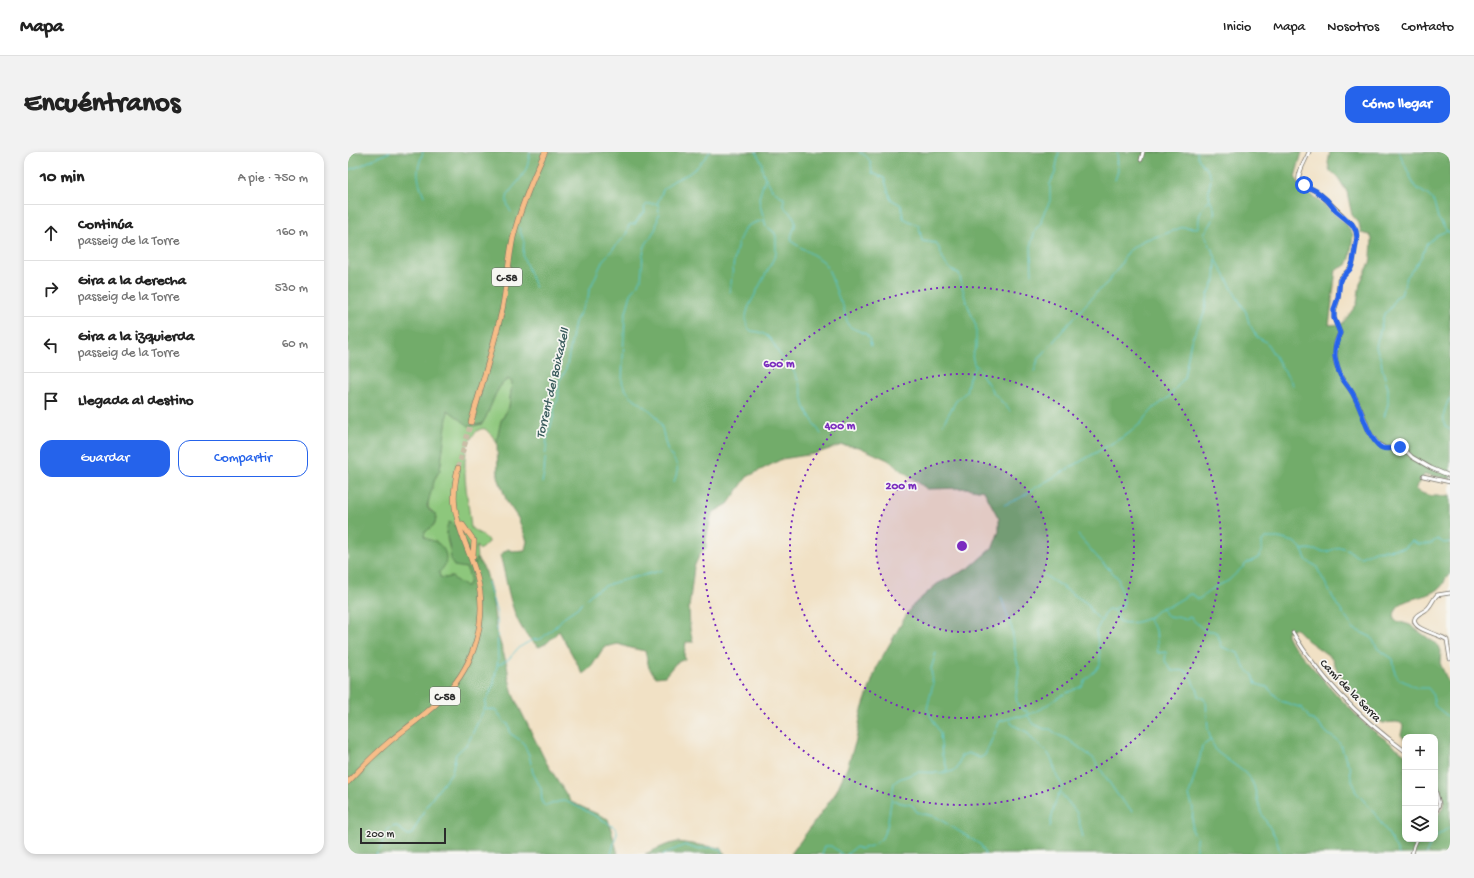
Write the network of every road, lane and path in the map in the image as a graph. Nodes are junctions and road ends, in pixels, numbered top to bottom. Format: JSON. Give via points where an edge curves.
{"nodes":[{"id":1,"x":543,"y":152,"type":"edge"},
{"id":2,"x":1143,"y":152,"type":"edge"},
{"id":3,"x":1308,"y":152,"type":"edge"},
{"id":4,"x":1142,"y":160,"type":"dead end"},
{"id":5,"x":471,"y":422,"type":"tunnel mouth"},
{"id":6,"x":458,"y":468,"type":"tunnel mouth"},
{"id":7,"x":1423,"y":476,"type":"dead end"},
{"id":8,"x":1450,"y":476,"type":"edge"},
{"id":9,"x":456,"y":479,"type":"junction"},
{"id":10,"x":1450,"y":482,"type":"edge"},
{"id":11,"x":461,"y":523,"type":"junction"},
{"id":12,"x":464,"y":538,"type":"junction"},
{"id":13,"x":471,"y":539,"type":"junction"},
{"id":14,"x":473,"y":565,"type":"junction"},
{"id":15,"x":1450,"y":593,"type":"edge"},
{"id":16,"x":1293,"y":633,"type":"dead end"},
{"id":17,"x":1450,"y":659,"type":"edge"},
{"id":18,"x":1402,"y":749,"type":"edge"},
{"id":19,"x":348,"y":782,"type":"edge"},
{"id":20,"x":348,"y":785,"type":"edge"},
{"id":21,"x":1416,"y":842,"type":"edge"},
{"id":22,"x":1412,"y":854,"type":"edge"}],
"edges":[{"from":1,"to":5,"type":"main road","number":"C-58","via":[[524,194],[514,225],[499,309]]},
{"from":2,"to":4,"type":"street"},
{"from":3,"to":8,"type":"street","via":[[1299,180],[1320,194],[1352,224],[1357,236],[1353,262],[1340,280],[1334,309],[1334,318],[1340,330],[1335,355],[1338,371],[1355,397],[1369,432],[1379,446],[1388,449],[1403,448],[1412,457]]},
{"from":6,"to":9,"type":"main road","number":"C-58"},
{"from":7,"to":10,"type":"street"},
{"from":9,"to":11,"type":"main road","number":"C-58"},
{"from":9,"to":12,"type":"main road","number":"C-58","via":[[455,507]]},
{"from":11,"to":13,"type":"main road","number":"C-58"},
{"from":11,"to":13,"type":"main road"},
{"from":12,"to":13,"type":"main road"},
{"from":12,"to":14,"type":"main road","number":"C-58"},
{"from":13,"to":14,"type":"main road"},
{"from":13,"to":20,"type":"main road","number":"C-58","via":[[479,575],[482,609],[480,633],[468,667],[446,697],[390,744]]},
{"from":14,"to":19,"type":"main road","number":"C-58","via":[[480,589],[480,621],[476,644],[466,667],[442,699],[389,742]]},
{"from":15,"to":17,"type":"street","via":[[1437,595],[1415,620],[1421,629],[1447,640]]},
{"from":16,"to":18,"type":"street","name":"Camí de la Serra","via":[[1316,667],[1364,720]]},
{"from":21,"to":22,"type":"street"}]}
